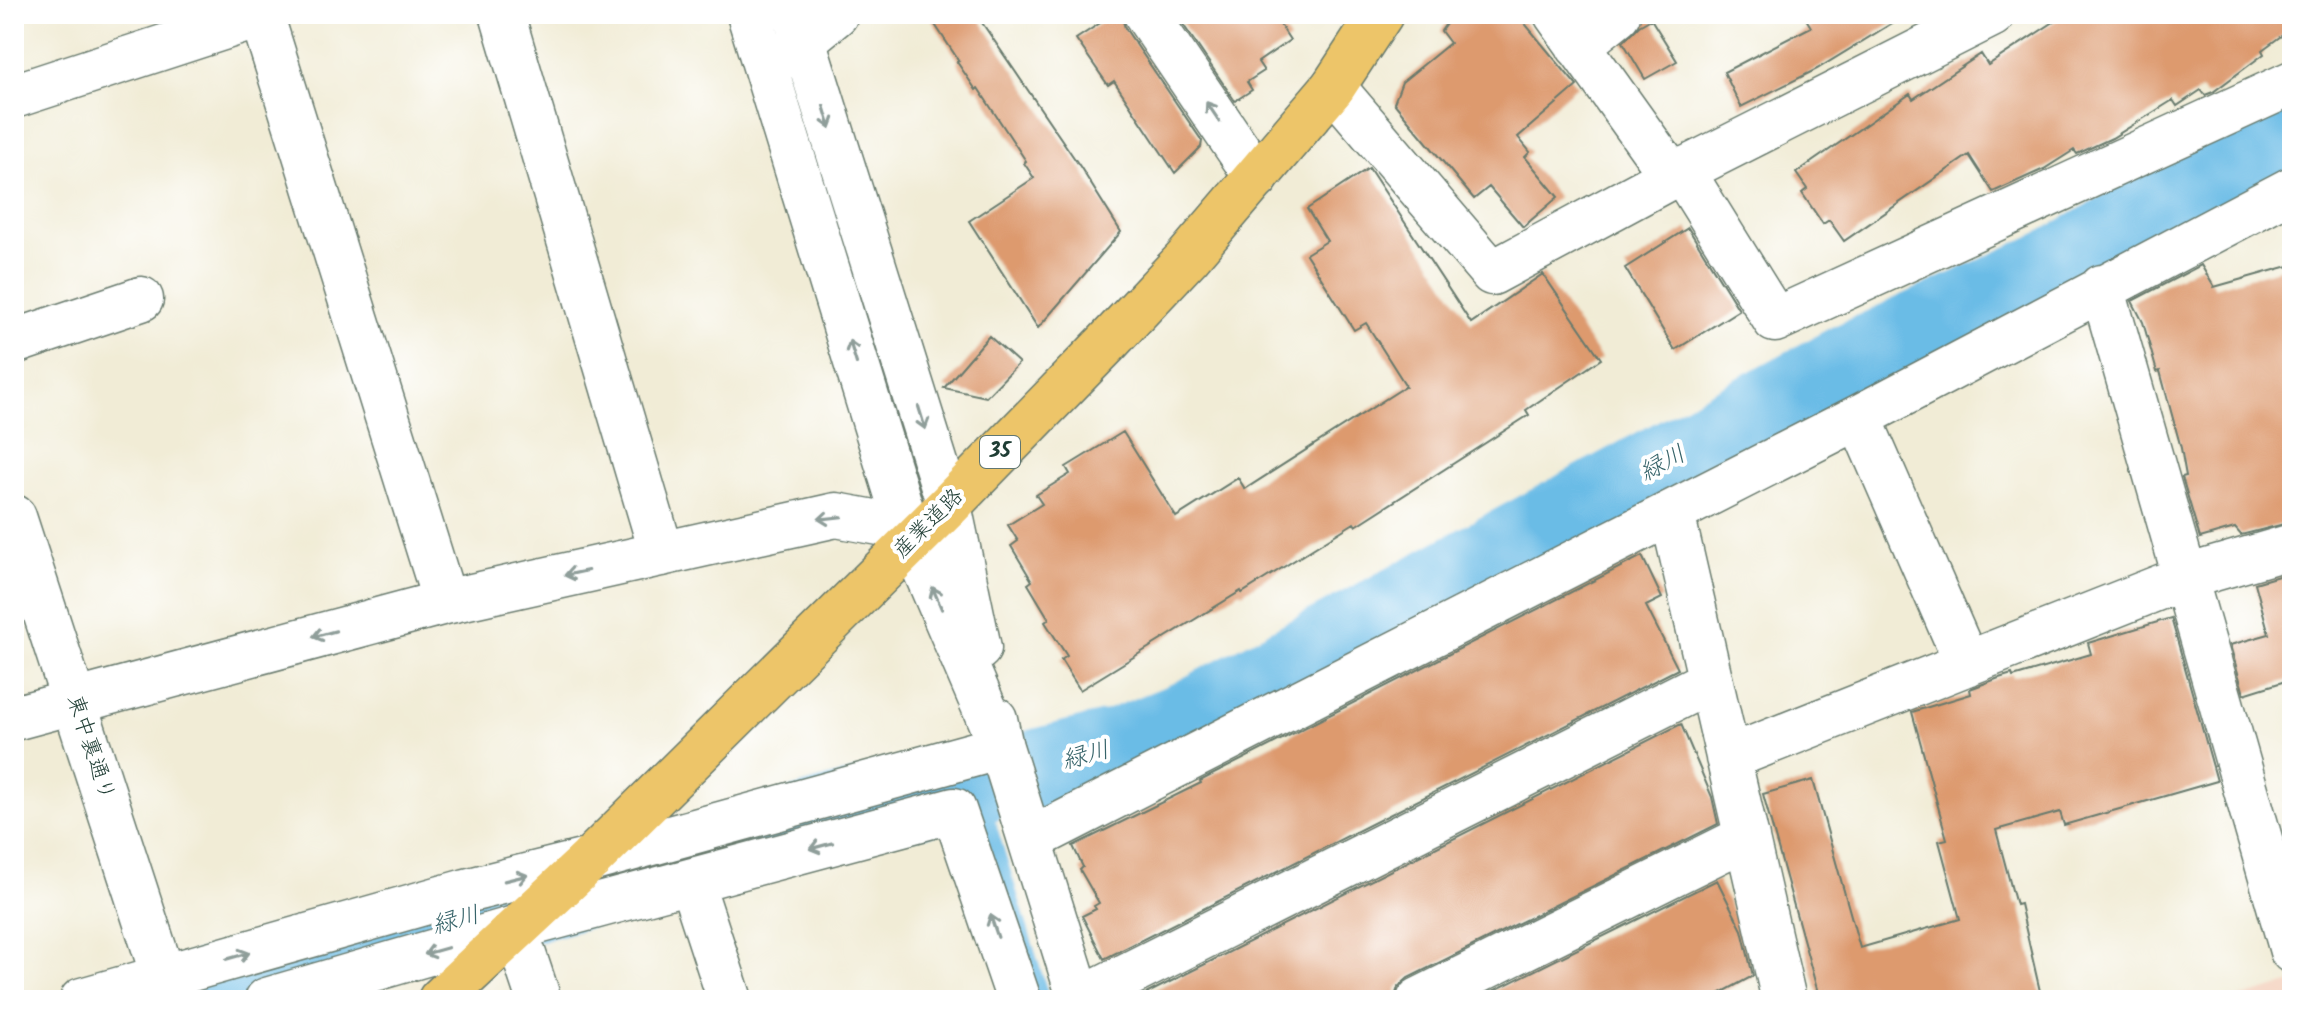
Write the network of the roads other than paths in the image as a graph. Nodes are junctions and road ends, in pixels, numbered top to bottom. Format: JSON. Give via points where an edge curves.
{"nodes":[{"id":1,"x":263,"y":14,"type":"edge"},
{"id":2,"x":502,"y":14,"type":"edge"},
{"id":3,"x":749,"y":14,"type":"edge"},
{"id":4,"x":1146,"y":14,"type":"edge"},
{"id":5,"x":1381,"y":14,"type":"edge"},
{"id":6,"x":1618,"y":14,"type":"edge"},
{"id":7,"x":1993,"y":14,"type":"edge"},
{"id":8,"x":812,"y":23,"type":"edge"},
{"id":9,"x":1567,"y":30,"type":"edge"},
{"id":10,"x":767,"y":70,"type":"junction"},
{"id":11,"x":2292,"y":83,"type":"edge"},
{"id":12,"x":1333,"y":87,"type":"junction"},
{"id":13,"x":14,"y":96,"type":"edge"},
{"id":14,"x":1677,"y":173,"type":"junction"},
{"id":15,"x":1257,"y":177,"type":"junction"},
{"id":16,"x":2292,"y":189,"type":"edge"},
{"id":17,"x":2102,"y":287,"type":"junction"},
{"id":18,"x":141,"y":299,"type":"dead end"},
{"id":19,"x":14,"y":342,"type":"edge"},
{"id":20,"x":1859,"y":417,"type":"junction"},
{"id":21,"x":949,"y":505,"type":"junction"},
{"id":22,"x":1672,"y":513,"type":"junction"},
{"id":23,"x":14,"y":517,"type":"edge"},
{"id":24,"x":910,"y":534,"type":"junction"},
{"id":25,"x":2292,"y":546,"type":"edge"},
{"id":26,"x":662,"y":554,"type":"junction"},
{"id":27,"x":2186,"y":577,"type":"junction"},
{"id":28,"x":445,"y":602,"type":"junction"},
{"id":29,"x":1967,"y":664,"type":"junction"},
{"id":30,"x":1710,"y":681,"type":"junction"},
{"id":31,"x":75,"y":702,"type":"junction"},
{"id":32,"x":14,"y":718,"type":"edge"},
{"id":33,"x":1001,"y":748,"type":"junction"},
{"id":34,"x":1728,"y":758,"type":"junction"},
{"id":35,"x":1024,"y":823,"type":"junction"},
{"id":36,"x":1747,"y":837,"type":"junction"},
{"id":37,"x":2278,"y":847,"type":"edge"},
{"id":38,"x":589,"y":861,"type":"junction"},
{"id":39,"x":691,"y":881,"type":"junction"},
{"id":40,"x":516,"y":927,"type":"junction"},
{"id":41,"x":2292,"y":951,"type":"edge"},
{"id":42,"x":166,"y":986,"type":"edge"},
{"id":43,"x":1776,"y":997,"type":"edge"},
{"id":44,"x":1080,"y":999,"type":"edge"},
{"id":45,"x":82,"y":1000,"type":"edge"},
{"id":46,"x":267,"y":1000,"type":"edge"},
{"id":47,"x":440,"y":1000,"type":"edge"},
{"id":48,"x":539,"y":1000,"type":"edge"},
{"id":49,"x":730,"y":1000,"type":"edge"},
{"id":50,"x":1019,"y":1000,"type":"edge"},
{"id":51,"x":1419,"y":1000,"type":"edge"}],
"edges":[{"from":1,"to":13,"type":"street"},
{"from":1,"to":28,"type":"street"},
{"from":2,"to":26,"type":"street"},
{"from":3,"to":10,"type":"street"},
{"from":15,"to":4,"type":"street","one_way":true},
{"from":5,"to":12,"type":"main road","name":"産業道路","number":"35"},
{"from":6,"to":9,"type":"street"},
{"from":7,"to":14,"type":"street"},
{"from":8,"to":10,"type":"street"},
{"from":8,"to":21,"type":"street","one_way":true},
{"from":9,"to":14,"type":"street"},
{"from":24,"to":10,"type":"street","one_way":true},
{"from":11,"to":14,"type":"street","via":[[1775,320]]},
{"from":12,"to":14,"type":"street","via":[[1492,273]]},
{"from":12,"to":15,"type":"main road","name":"産業道路","number":"35"},
{"from":15,"to":21,"type":"main road","name":"産業道路","number":"35","via":[[1188,257]]},
{"from":16,"to":17,"type":"street"},
{"from":17,"to":20,"type":"street"},
{"from":17,"to":27,"type":"street"},
{"from":18,"to":19,"type":"street"},
{"from":20,"to":22,"type":"street"},
{"from":20,"to":29,"type":"street"},
{"from":21,"to":24,"type":"main road","name":"産業道路","number":"35"},
{"from":21,"to":33,"type":"street"},
{"from":22,"to":30,"type":"street"},
{"from":22,"to":35,"type":"street"},
{"from":23,"to":31,"type":"street","name":"東中裏通り"},
{"from":24,"to":26,"type":"street","one_way":true,"via":[[836,515]]},
{"from":33,"to":24,"type":"street","one_way":true},
{"from":24,"to":38,"type":"main road","name":"産業道路","number":"35"},
{"from":25,"to":27,"type":"street"},
{"from":26,"to":28,"type":"street","one_way":true},
{"from":27,"to":29,"type":"street"},
{"from":27,"to":37,"type":"street"},
{"from":28,"to":31,"type":"street","one_way":true},
{"from":29,"to":34,"type":"street"},
{"from":30,"to":34,"type":"street"},
{"from":30,"to":44,"type":"street"},
{"from":31,"to":32,"type":"street"},
{"from":31,"to":42,"type":"street","name":"東中裏通り"},
{"from":33,"to":35,"type":"street"},
{"from":33,"to":38,"type":"street"},
{"from":34,"to":36,"type":"street"},
{"from":35,"to":44,"type":"street"},
{"from":36,"to":43,"type":"street"},
{"from":36,"to":51,"type":"street"},
{"from":37,"to":41,"type":"street"},
{"from":38,"to":40,"type":"main road","name":"産業道路","number":"35"},
{"from":42,"to":38,"type":"street","one_way":true,"via":[[466,891]]},
{"from":39,"to":40,"type":"street"},
{"from":39,"to":49,"type":"street"},
{"from":50,"to":39,"type":"street","one_way":true,"via":[[954,810]]},
{"from":40,"to":46,"type":"street","one_way":true},
{"from":40,"to":47,"type":"main road","name":"産業道路","number":"35"},
{"from":40,"to":48,"type":"street"},
{"from":42,"to":45,"type":"street"}]}
